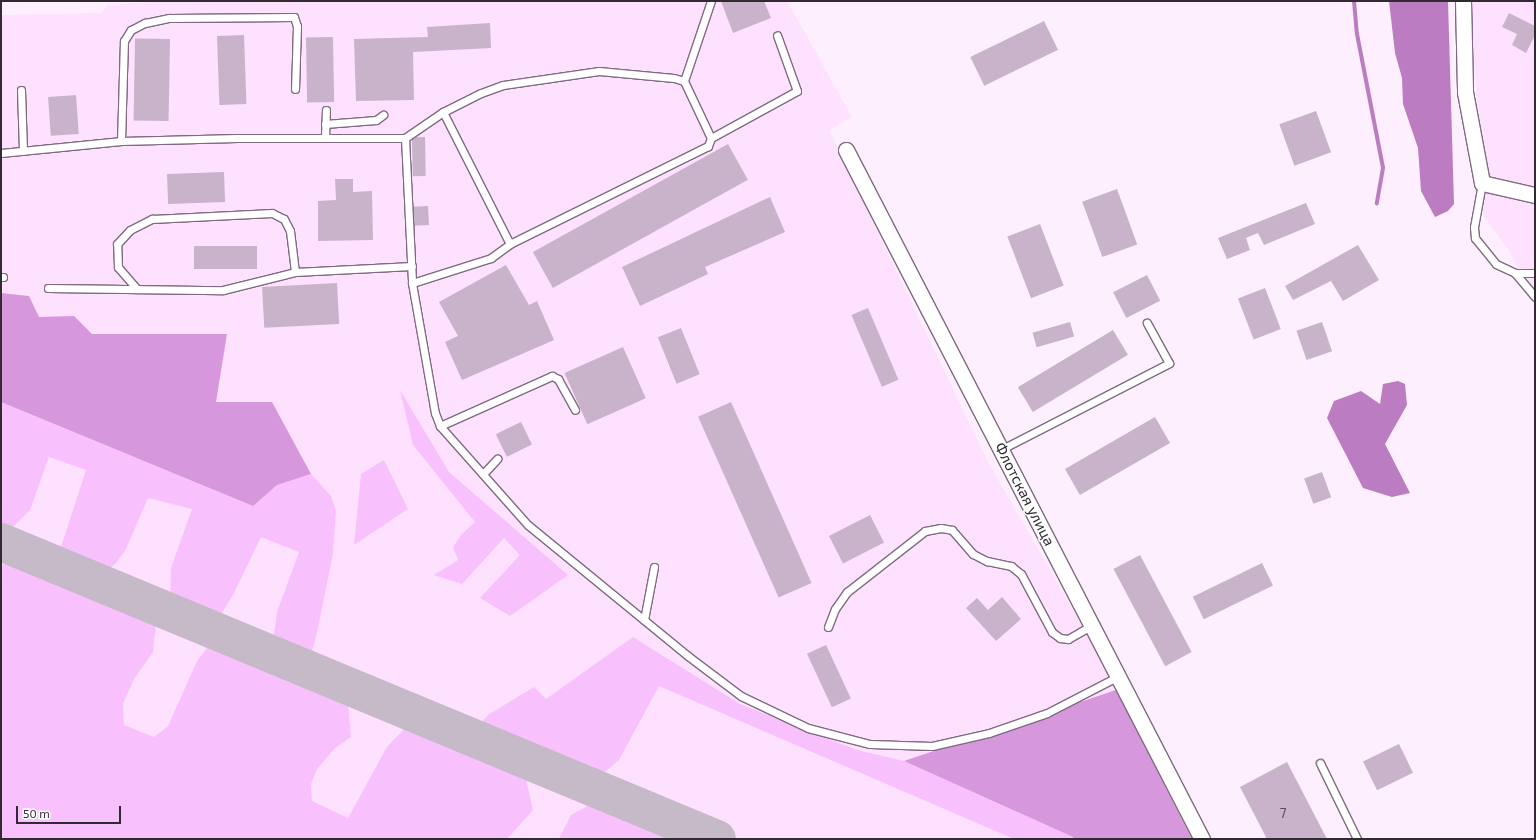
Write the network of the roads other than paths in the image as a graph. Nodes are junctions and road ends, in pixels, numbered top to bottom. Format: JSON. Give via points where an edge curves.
{"nodes":[{"id":1,"x":711,"y":1,"type":"edge"},
{"id":2,"x":1463,"y":1,"type":"edge"},
{"id":3,"x":777,"y":35,"type":"dead end"},
{"id":4,"x":684,"y":81,"type":"junction"},
{"id":5,"x":296,"y":89,"type":"dead end"},
{"id":6,"x":21,"y":90,"type":"dead end"},
{"id":7,"x":326,"y":110,"type":"dead end"},
{"id":8,"x":443,"y":112,"type":"junction"},
{"id":9,"x":383,"y":115,"type":"dead end"},
{"id":10,"x":325,"y":124,"type":"junction"},
{"id":11,"x":324,"y":138,"type":"junction"},
{"id":12,"x":405,"y":138,"type":"junction"},
{"id":13,"x":711,"y":138,"type":"junction"},
{"id":14,"x":120,"y":141,"type":"junction"},
{"id":15,"x":846,"y":150,"type":"dead end"},
{"id":16,"x":23,"y":151,"type":"junction"},
{"id":17,"x":1,"y":153,"type":"edge"},
{"id":18,"x":1482,"y":184,"type":"junction"},
{"id":19,"x":1535,"y":194,"type":"edge"},
{"id":20,"x":510,"y":244,"type":"junction"},
{"id":21,"x":412,"y":266,"type":"junction"},
{"id":22,"x":295,"y":272,"type":"junction"},
{"id":23,"x":1515,"y":273,"type":"junction"},
{"id":24,"x":1535,"y":273,"type":"edge"},
{"id":25,"x":412,"y":283,"type":"junction"},
{"id":26,"x":48,"y":288,"type":"dead end"},
{"id":27,"x":137,"y":289,"type":"junction"},
{"id":28,"x":1535,"y":297,"type":"edge"},
{"id":29,"x":1147,"y":323,"type":"dead end"},
{"id":30,"x":574,"y":410,"type":"dead end"},
{"id":31,"x":440,"y":426,"type":"junction"},
{"id":32,"x":1002,"y":449,"type":"junction"},
{"id":33,"x":497,"y":459,"type":"dead end"},
{"id":34,"x":483,"y":474,"type":"junction"},
{"id":35,"x":654,"y":567,"type":"dead end"},
{"id":36,"x":644,"y":620,"type":"junction"},
{"id":37,"x":1092,"y":624,"type":"junction"},
{"id":38,"x":828,"y":627,"type":"dead end"},
{"id":39,"x":1119,"y":676,"type":"junction"},
{"id":40,"x":1320,"y":763,"type":"dead end"},
{"id":41,"x":1202,"y":839,"type":"edge"},
{"id":42,"x":1357,"y":839,"type":"edge"}],
"edges":[{"from":1,"to":4,"type":"lane"},
{"from":2,"to":18,"type":"street","via":[[1465,92]]},
{"from":3,"to":13,"type":"lane","via":[[797,91]]},
{"from":4,"to":8,"type":"lane","via":[[600,71],[503,85]]},
{"from":4,"to":13,"type":"lane"},
{"from":5,"to":14,"type":"lane","via":[[297,26],[294,17],[169,18],[145,23],[131,30],[124,41]]},
{"from":6,"to":16,"type":"lane"},
{"from":7,"to":10,"type":"lane"},
{"from":8,"to":12,"type":"lane"},
{"from":8,"to":20,"type":"lane"},
{"from":9,"to":10,"type":"lane","via":[[376,120]]},
{"from":10,"to":11,"type":"lane"},
{"from":11,"to":12,"type":"lane"},
{"from":11,"to":14,"type":"lane"},
{"from":12,"to":21,"type":"lane"},
{"from":13,"to":20,"type":"lane","via":[[708,146]]},
{"from":14,"to":16,"type":"lane"},
{"from":15,"to":32,"type":"street","name":"Флотская улица"},
{"from":16,"to":17,"type":"lane"},
{"from":18,"to":19,"type":"street"},
{"from":18,"to":23,"type":"lane","via":[[1474,227],[1475,238],[1496,264]]},
{"from":20,"to":25,"type":"lane","via":[[491,258]]},
{"from":21,"to":22,"type":"lane"},
{"from":21,"to":25,"type":"lane"},
{"from":22,"to":27,"type":"lane","via":[[224,290]]},
{"from":22,"to":27,"type":"lane","via":[[290,231],[284,219],[272,213],[152,219],[130,230],[117,244],[118,267]]},
{"from":23,"to":24,"type":"lane"},
{"from":23,"to":28,"type":"lane"},
{"from":25,"to":31,"type":"lane","via":[[435,413]]},
{"from":26,"to":27,"type":"lane"},
{"from":29,"to":32,"type":"lane","via":[[1169,363]]},
{"from":30,"to":31,"type":"lane","via":[[558,379],[552,376]]},
{"from":31,"to":34,"type":"lane"},
{"from":32,"to":37,"type":"street","name":"Флотская улица"},
{"from":33,"to":34,"type":"lane"},
{"from":34,"to":36,"type":"lane","via":[[528,524]]},
{"from":35,"to":36,"type":"lane"},
{"from":36,"to":39,"type":"lane","via":[[741,696],[808,728],[870,744],[932,746],[989,733],[1047,713]]},
{"from":37,"to":38,"type":"lane","via":[[1068,639],[1060,638],[1052,632],[1021,574],[1011,566],[987,561],[973,554],[952,530],[941,528],[925,531],[847,592],[835,609]]},
{"from":37,"to":39,"type":"street","name":"Флотская улица"},
{"from":39,"to":41,"type":"street","name":"Флотская улица"},
{"from":40,"to":42,"type":"lane"}]}
